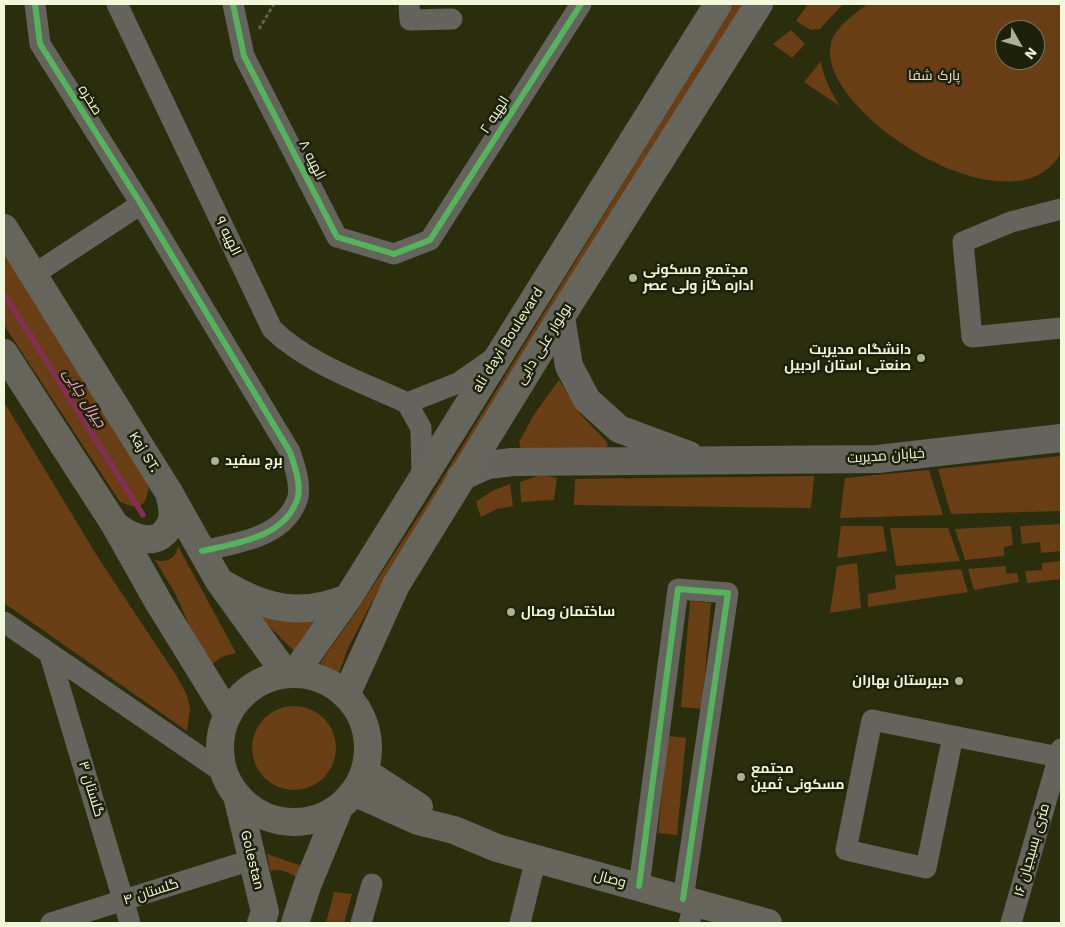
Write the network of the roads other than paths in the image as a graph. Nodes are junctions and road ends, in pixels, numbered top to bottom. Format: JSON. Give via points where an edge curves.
{"nodes":[{"id":1,"x":35,"y":4,"type":"edge"},
{"id":2,"x":117,"y":4,"type":"edge"},
{"id":3,"x":233,"y":4,"type":"edge"},
{"id":4,"x":409,"y":4,"type":"edge"},
{"id":5,"x":581,"y":4,"type":"edge"},
{"id":6,"x":718,"y":4,"type":"edge"},
{"id":7,"x":759,"y":4,"type":"edge"},
{"id":8,"x":452,"y":19,"type":"dead end"},
{"id":9,"x":141,"y":204,"type":"junction"},
{"id":10,"x":1061,"y":208,"type":"edge"},
{"id":11,"x":4,"y":228,"type":"edge"},
{"id":12,"x":430,"y":240,"type":"joint"},
{"id":13,"x":33,"y":275,"type":"junction"},
{"id":14,"x":561,"y":317,"type":"junction"},
{"id":15,"x":1061,"y":328,"type":"edge"},
{"id":16,"x":4,"y":352,"type":"edge"},
{"id":17,"x":500,"y":354,"type":"junction"},
{"id":18,"x":407,"y":403,"type":"junction"},
{"id":19,"x":1061,"y":438,"type":"edge"},
{"id":20,"x":710,"y":462,"type":"junction"},
{"id":21,"x":462,"y":477,"type":"junction"},
{"id":22,"x":422,"y":480,"type":"junction"},
{"id":23,"x":168,"y":491,"type":"junction"},
{"id":24,"x":115,"y":525,"type":"junction"},
{"id":25,"x":202,"y":551,"type":"junction"},
{"id":26,"x":219,"y":580,"type":"junction"},
{"id":27,"x":348,"y":598,"type":"junction"},
{"id":28,"x":4,"y":622,"type":"edge"},
{"id":29,"x":50,"y":656,"type":"junction"},
{"id":30,"x":290,"y":674,"type":"junction"},
{"id":31,"x":346,"y":695,"type":"junction"},
{"id":32,"x":228,"y":715,"type":"junction"},
{"id":33,"x":953,"y":736,"type":"junction"},
{"id":34,"x":1060,"y":753,"type":"edge"},
{"id":35,"x":230,"y":785,"type":"junction"},
{"id":36,"x":353,"y":790,"type":"junction"},
{"id":37,"x":536,"y":858,"type":"junction"},
{"id":38,"x":251,"y":860,"type":"junction"},
{"id":39,"x":372,"y":884,"type":"dead end"},
{"id":40,"x":639,"y":886,"type":"junction"},
{"id":41,"x":124,"y":900,"type":"junction"},
{"id":42,"x":689,"y":908,"type":"edge"},
{"id":43,"x":263,"y":918,"type":"edge"},
{"id":44,"x":51,"y":923,"type":"edge"},
{"id":45,"x":130,"y":923,"type":"edge"},
{"id":46,"x":295,"y":923,"type":"edge"},
{"id":47,"x":361,"y":923,"type":"edge"},
{"id":48,"x":520,"y":923,"type":"edge"},
{"id":49,"x":768,"y":923,"type":"edge"},
{"id":50,"x":1011,"y":923,"type":"edge"}],
"edges":[{"from":1,"to":9,"type":"street","name":"صخره","via":[[40,44]]},
{"from":2,"to":18,"type":"street","name":"الهیه ۹","via":[[272,329],[306,355]]},
{"from":3,"to":12,"type":"street","name":"الهیه ۸","via":[[244,56],[337,237],[394,254]]},
{"from":4,"to":8,"type":"street","via":[[410,20]]},
{"from":5,"to":12,"type":"street","name":"الهیه ۲"},
{"from":6,"to":17,"type":"main road","name":"ali dayi Boulevard"},
{"from":7,"to":14,"type":"main road","name":"بولوار علی دایی"},
{"from":9,"to":13,"type":"street"},
{"from":9,"to":25,"type":"street","name":"صخره","via":[[290,452],[296,472],[298,496],[277,527],[250,540]]},
{"from":10,"to":15,"type":"street","via":[[1011,222],[963,242],[972,337]]},
{"from":11,"to":13,"type":"main road","name":"Kaj ST."},
{"from":13,"to":23,"type":"main road","name":"Kaj ST."},
{"from":14,"to":20,"type":"street","name":"خیابان مدیریت","via":[[569,366],[587,400],[619,429]]},
{"from":14,"to":21,"type":"main road","name":"بولوار علی دایی"},
{"from":16,"to":24,"type":"main road"},
{"from":17,"to":18,"type":"street","via":[[458,383]]},
{"from":17,"to":22,"type":"main road","name":"ali dayi Boulevard"},
{"from":18,"to":22,"type":"street","via":[[421,428]]},
{"from":19,"to":20,"type":"street","name":"خیابان مدیریت","via":[[878,459]]},
{"from":20,"to":21,"type":"street","name":"خیابان مدیریت","via":[[512,462],[488,465]]},
{"from":21,"to":31,"type":"main road","name":"بولوار علی دایی","via":[[396,584]]},
{"from":22,"to":27,"type":"main road","name":"ali dayi Boulevard"},
{"from":23,"to":24,"type":"main road","via":[[172,518],[166,530],[157,537],[136,539]]},
{"from":23,"to":25,"type":"main road","name":"Kaj ST."},
{"from":24,"to":32,"type":"main road"},
{"from":25,"to":26,"type":"main road","name":"Kaj ST."},
{"from":26,"to":27,"type":"main road","via":[[271,606],[301,609],[331,605]]},
{"from":26,"to":30,"type":"main road","name":"Kaj ST."},
{"from":27,"to":30,"type":"main road","name":"ali dayi Boulevard"},
{"from":28,"to":29,"type":"street"},
{"from":29,"to":35,"type":"street"},
{"from":29,"to":41,"type":"street","name":"گلستان ۳"},
{"from":30,"to":31,"type":"main road","via":[[313,676]]},
{"from":30,"to":32,"type":"main road","via":[[272,678],[246,692]]},
{"from":31,"to":36,"type":"main road","via":[[359,711],[367,730],[369,751]]},
{"from":32,"to":35,"type":"main road","via":[[221,734],[220,754]]},
{"from":33,"to":33,"type":"street","via":[[872,720],[846,850],[926,868]]},
{"from":33,"to":34,"type":"street"},
{"from":34,"to":50,"type":"street","name":"۱۶ متری بسیجیان"},
{"from":35,"to":36,"type":"main road","via":[[254,811],[297,823],[319,819]]},
{"from":35,"to":38,"type":"main road","name":"Golestan"},
{"from":36,"to":37,"type":"main road","name":"وصال","via":[[418,821]]},
{"from":36,"to":46,"type":"main road","via":[[307,886]]},
{"from":37,"to":40,"type":"main road","name":"وصال"},
{"from":37,"to":48,"type":"street"},
{"from":38,"to":41,"type":"street","name":"گلستان ۴"},
{"from":38,"to":43,"type":"main road","name":"Golestan"},
{"from":39,"to":47,"type":"street"},
{"from":40,"to":42,"type":"main road","name":"وصال"},
{"from":40,"to":42,"type":"street","via":[[678,589],[728,592]]},
{"from":41,"to":44,"type":"street","name":"گلستان ۴"},
{"from":41,"to":45,"type":"street","name":"گلستان ۳"},
{"from":42,"to":49,"type":"main road","name":"وصال"},
{"from":43,"to":46,"type":"main road","via":[[273,895],[288,891],[297,903]]}]}
